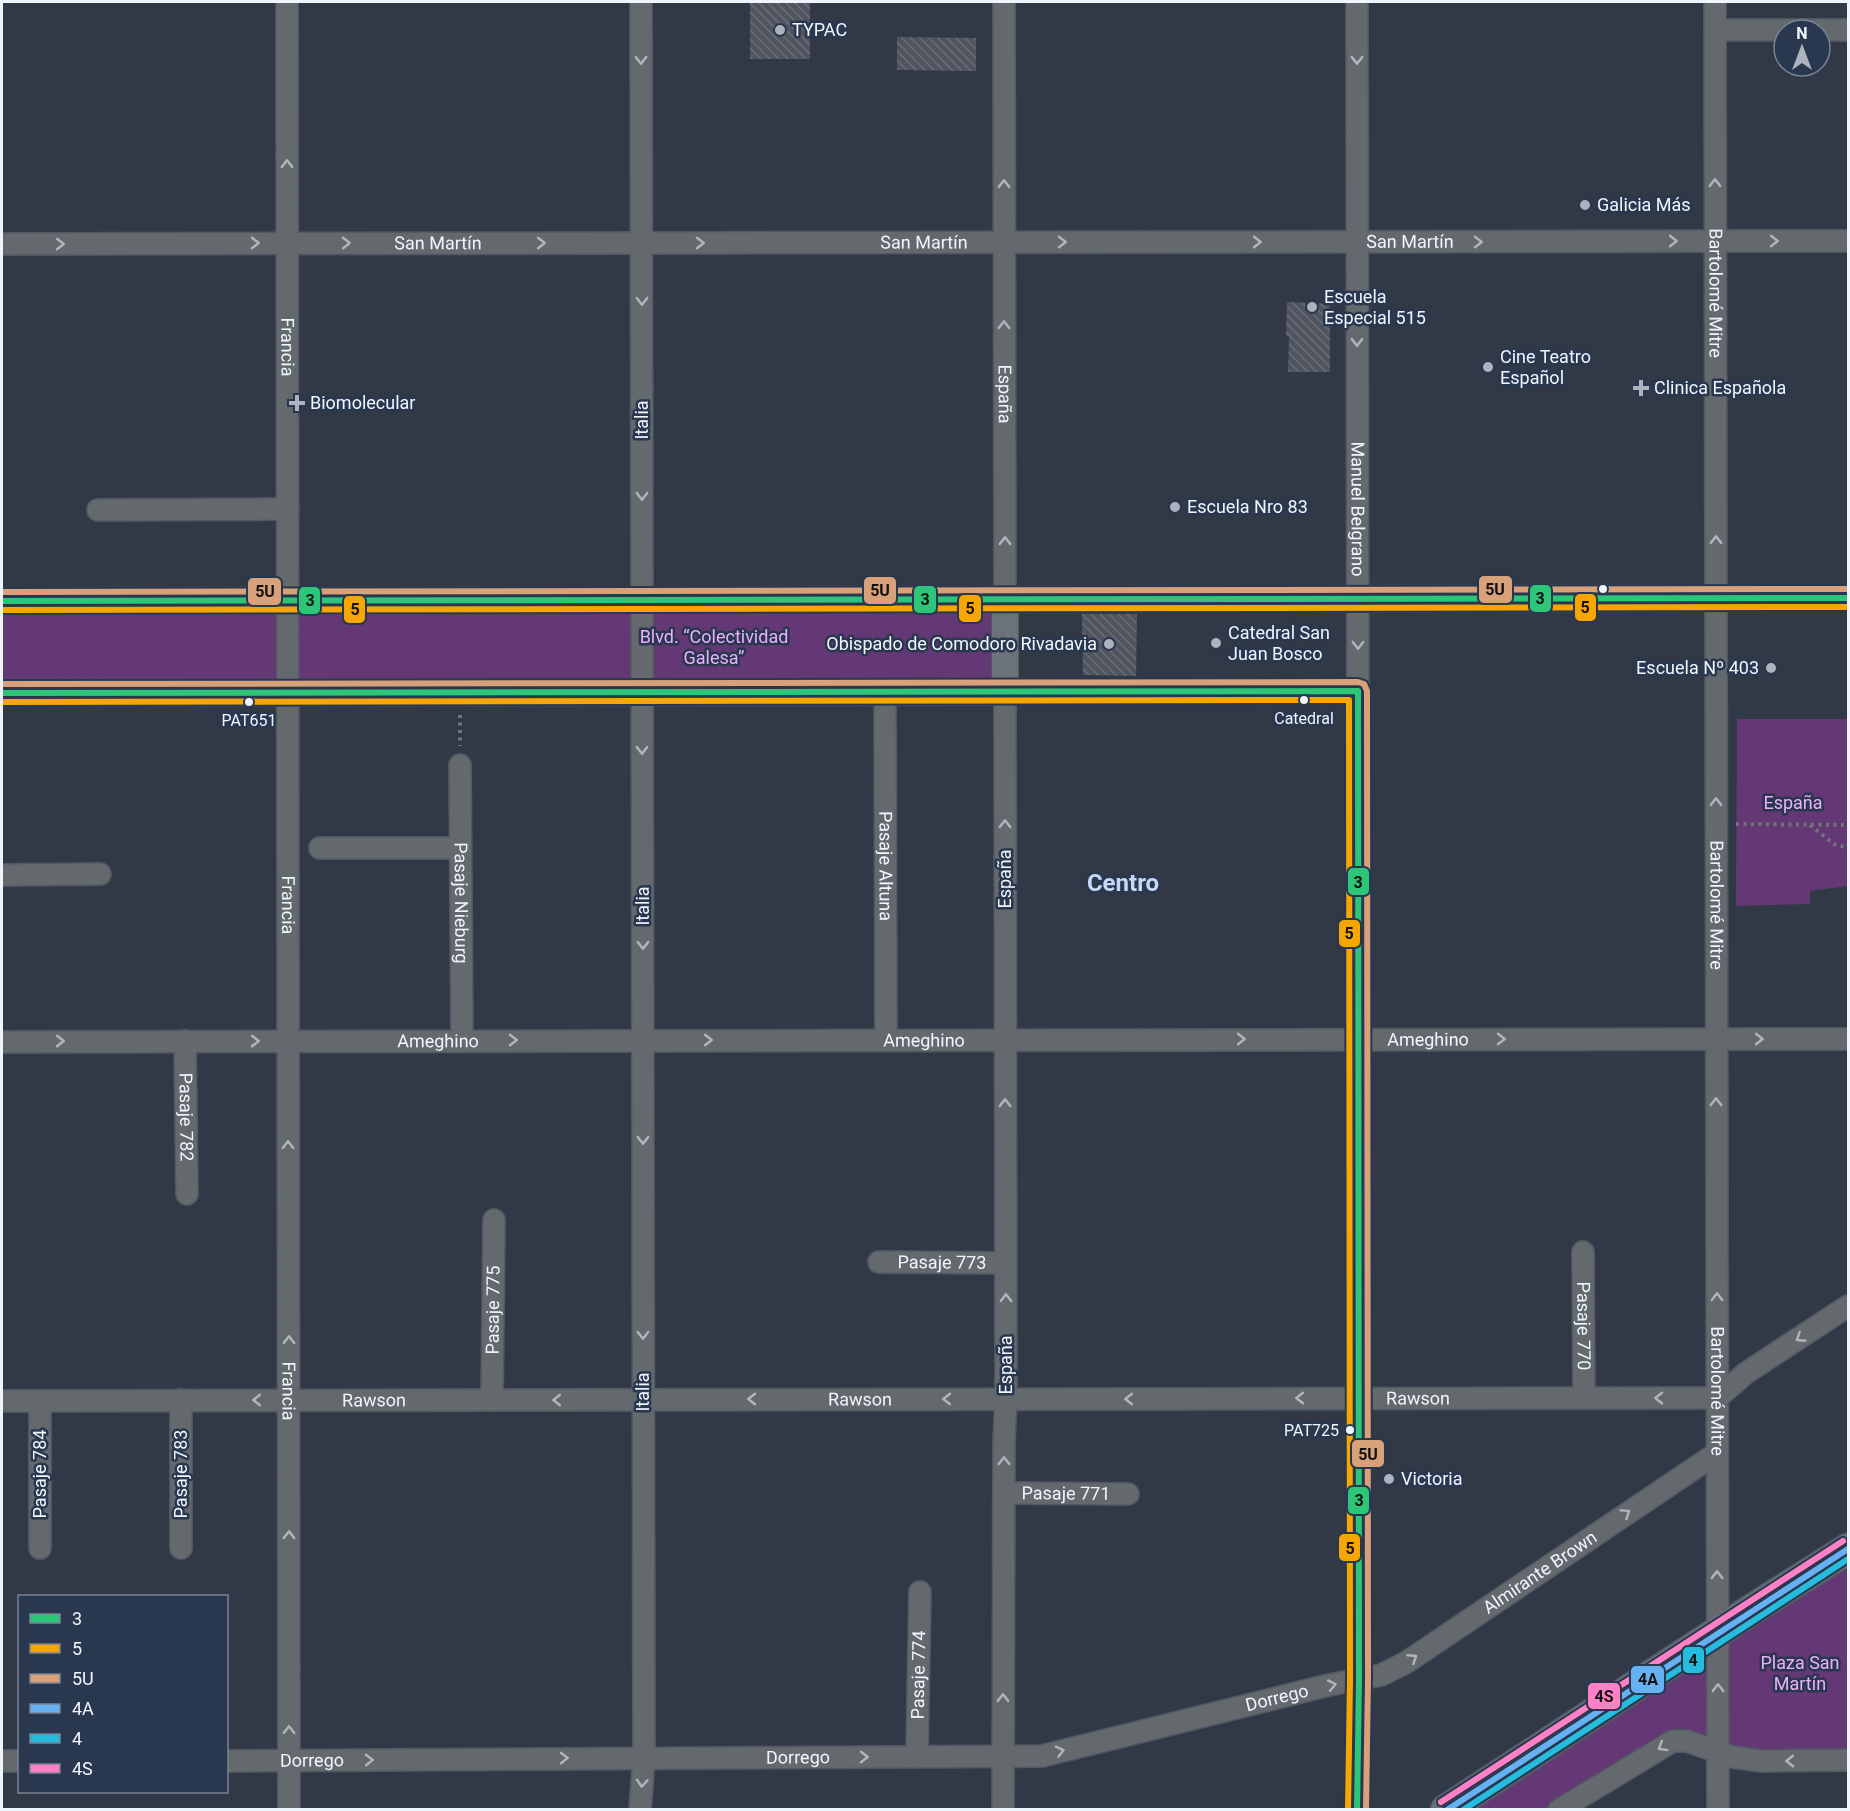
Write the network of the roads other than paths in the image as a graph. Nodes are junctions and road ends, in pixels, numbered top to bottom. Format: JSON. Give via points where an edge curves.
{"nodes":[{"id":1,"x":286,"y":2,"type":"edge"},
{"id":2,"x":641,"y":2,"type":"edge"},
{"id":3,"x":1004,"y":2,"type":"edge"},
{"id":4,"x":1357,"y":2,"type":"edge"},
{"id":5,"x":1715,"y":2,"type":"edge"},
{"id":6,"x":1715,"y":30,"type":"junction"},
{"id":7,"x":1848,"y":30,"type":"edge"},
{"id":8,"x":1715,"y":241,"type":"junction"},
{"id":9,"x":1848,"y":241,"type":"edge"},
{"id":10,"x":1004,"y":242,"type":"junction"},
{"id":11,"x":1357,"y":242,"type":"junction"},
{"id":12,"x":287,"y":243,"type":"junction"},
{"id":13,"x":642,"y":243,"type":"junction"},
{"id":14,"x":2,"y":244,"type":"edge"},
{"id":15,"x":288,"y":509,"type":"junction"},
{"id":16,"x":98,"y":510,"type":"dead end"},
{"id":17,"x":1716,"y":598,"type":"junction"},
{"id":18,"x":1848,"y":598,"type":"edge"},
{"id":19,"x":1358,"y":599,"type":"junction"},
{"id":20,"x":288,"y":600,"type":"junction"},
{"id":21,"x":642,"y":600,"type":"junction"},
{"id":22,"x":1005,"y":600,"type":"junction"},
{"id":23,"x":2,"y":601,"type":"edge"},
{"id":24,"x":1358,"y":691,"type":"junction"},
{"id":25,"x":642,"y":692,"type":"junction"},
{"id":26,"x":885,"y":692,"type":"junction"},
{"id":27,"x":1005,"y":692,"type":"junction"},
{"id":28,"x":2,"y":693,"type":"edge"},
{"id":29,"x":288,"y":693,"type":"junction"},
{"id":30,"x":460,"y":765,"type":"road end"},
{"id":31,"x":320,"y":848,"type":"dead end"},
{"id":32,"x":460,"y":848,"type":"junction"},
{"id":33,"x":100,"y":874,"type":"dead end"},
{"id":34,"x":2,"y":875,"type":"edge"},
{"id":35,"x":1005,"y":1039,"type":"junction"},
{"id":36,"x":1716,"y":1039,"type":"junction"},
{"id":37,"x":1848,"y":1039,"type":"edge"},
{"id":38,"x":462,"y":1040,"type":"junction"},
{"id":39,"x":643,"y":1040,"type":"junction"},
{"id":40,"x":886,"y":1040,"type":"junction"},
{"id":41,"x":1358,"y":1040,"type":"junction"},
{"id":42,"x":185,"y":1041,"type":"junction"},
{"id":43,"x":288,"y":1041,"type":"junction"},
{"id":44,"x":2,"y":1042,"type":"edge"},
{"id":45,"x":186,"y":1194,"type":"dead end"},
{"id":46,"x":494,"y":1220,"type":"dead end"},
{"id":47,"x":1583,"y":1252,"type":"dead end"},
{"id":48,"x":879,"y":1262,"type":"dead end"},
{"id":49,"x":1006,"y":1263,"type":"junction"},
{"id":50,"x":1848,"y":1306,"type":"edge"},
{"id":51,"x":1359,"y":1398,"type":"junction"},
{"id":52,"x":1584,"y":1398,"type":"junction"},
{"id":53,"x":1717,"y":1398,"type":"junction"},
{"id":54,"x":1006,"y":1399,"type":"junction"},
{"id":55,"x":181,"y":1400,"type":"junction"},
{"id":56,"x":289,"y":1400,"type":"junction"},
{"id":57,"x":492,"y":1400,"type":"junction"},
{"id":58,"x":644,"y":1400,"type":"junction"},
{"id":59,"x":2,"y":1401,"type":"edge"},
{"id":60,"x":40,"y":1401,"type":"junction"},
{"id":61,"x":1717,"y":1453,"type":"junction"},
{"id":62,"x":1004,"y":1493,"type":"junction"},
{"id":63,"x":1128,"y":1494,"type":"dead end"},
{"id":64,"x":40,"y":1548,"type":"dead end"},
{"id":65,"x":182,"y":1548,"type":"dead end"},
{"id":66,"x":1848,"y":1550,"type":"edge"},
{"id":67,"x":920,"y":1592,"type":"dead end"},
{"id":68,"x":1717,"y":1633,"type":"junction"},
{"id":69,"x":1359,"y":1680,"type":"junction"},
{"id":70,"x":1718,"y":1750,"type":"junction"},
{"id":71,"x":644,"y":1757,"type":"junction"},
{"id":72,"x":917,"y":1757,"type":"junction"},
{"id":73,"x":1003,"y":1757,"type":"junction"},
{"id":74,"x":1848,"y":1760,"type":"edge"},
{"id":75,"x":2,"y":1761,"type":"edge"},
{"id":76,"x":18,"y":1761,"type":"edge"},
{"id":77,"x":228,"y":1761,"type":"edge"},
{"id":78,"x":289,"y":1761,"type":"junction"},
{"id":79,"x":290,"y":1809,"type":"edge"},
{"id":80,"x":640,"y":1809,"type":"edge"},
{"id":81,"x":1003,"y":1809,"type":"edge"},
{"id":82,"x":1357,"y":1809,"type":"edge"},
{"id":83,"x":1446,"y":1809,"type":"edge"},
{"id":84,"x":1559,"y":1809,"type":"edge"},
{"id":85,"x":1718,"y":1809,"type":"edge"}],
"edges":[{"from":12,"to":1,"type":"street","name":"Francia","one_way":true},
{"from":2,"to":13,"type":"street","name":"Italia","one_way":true},
{"from":10,"to":3,"type":"street","name":"España","one_way":true},
{"from":4,"to":11,"type":"street","name":"Manuel Belgrano","one_way":true},
{"from":5,"to":6,"type":"street","name":"Bartolomé Mitre"},
{"from":6,"to":7,"type":"street"},
{"from":8,"to":6,"type":"street","name":"Bartolomé Mitre","one_way":true},
{"from":8,"to":9,"type":"street","name":"San Martín","one_way":true},
{"from":11,"to":8,"type":"street","name":"San Martín","one_way":true},
{"from":17,"to":8,"type":"street","name":"Bartolomé Mitre","one_way":true},
{"from":10,"to":11,"type":"street","name":"San Martín","one_way":true},
{"from":13,"to":10,"type":"street","name":"San Martín","one_way":true},
{"from":22,"to":10,"type":"street","name":"España","one_way":true},
{"from":11,"to":19,"type":"street","name":"Manuel Belgrano","one_way":true},
{"from":12,"to":13,"type":"street","name":"San Martín","one_way":true},
{"from":14,"to":12,"type":"street","name":"San Martín","one_way":true},
{"from":12,"to":15,"type":"street","name":"Francia"},
{"from":13,"to":21,"type":"street","name":"Italia","one_way":true},
{"from":15,"to":16,"type":"street"},
{"from":15,"to":20,"type":"street","name":"Francia"},
{"from":17,"to":18,"type":"main road"},
{"from":17,"to":19,"type":"main road"},
{"from":36,"to":17,"type":"street","name":"Bartolomé Mitre","one_way":true},
{"from":19,"to":22,"type":"main road"},
{"from":19,"to":24,"type":"street","name":"Manuel Belgrano","one_way":true},
{"from":20,"to":21,"type":"main road"},
{"from":20,"to":23,"type":"main road"},
{"from":20,"to":29,"type":"street","name":"Francia"},
{"from":21,"to":22,"type":"main road"},
{"from":21,"to":25,"type":"street","name":"Italia"},
{"from":22,"to":27,"type":"main road","name":"España"},
{"from":24,"to":27,"type":"street"},
{"from":24,"to":41,"type":"street","name":"Manuel Belgrano"},
{"from":25,"to":26,"type":"main road"},
{"from":25,"to":29,"type":"main road"},
{"from":25,"to":39,"type":"street","name":"Italia","one_way":true},
{"from":26,"to":27,"type":"main road"},
{"from":26,"to":40,"type":"street","name":"Pasaje Altuna"},
{"from":35,"to":27,"type":"street","name":"España","one_way":true},
{"from":28,"to":29,"type":"main road"},
{"from":29,"to":43,"type":"street","name":"Francia"},
{"from":30,"to":32,"type":"street","name":"Pasaje Nieburg"},
{"from":31,"to":32,"type":"street"},
{"from":32,"to":38,"type":"street","name":"Pasaje Nieburg"},
{"from":33,"to":34,"type":"street"},
{"from":35,"to":40,"type":"street","name":"Ameghino"},
{"from":35,"to":41,"type":"street","name":"Ameghino","one_way":true},
{"from":49,"to":35,"type":"street","name":"España","one_way":true},
{"from":36,"to":37,"type":"street","name":"Ameghino","one_way":true},
{"from":41,"to":36,"type":"street","name":"Ameghino","one_way":true},
{"from":53,"to":36,"type":"street","name":"Bartolomé Mitre","one_way":true},
{"from":38,"to":39,"type":"street","name":"Ameghino","one_way":true},
{"from":38,"to":43,"type":"street","name":"Ameghino"},
{"from":39,"to":40,"type":"street","name":"Ameghino","one_way":true},
{"from":39,"to":58,"type":"street","name":"Italia","one_way":true},
{"from":41,"to":51,"type":"street","name":"Manuel Belgrano"},
{"from":42,"to":43,"type":"street","name":"Ameghino","one_way":true},
{"from":44,"to":42,"type":"street","name":"Ameghino","one_way":true},
{"from":42,"to":45,"type":"street","name":"Pasaje 782"},
{"from":56,"to":43,"type":"street","name":"Francia","one_way":true},
{"from":46,"to":57,"type":"street","name":"Pasaje 775"},
{"from":47,"to":52,"type":"street","name":"Pasaje 770"},
{"from":48,"to":49,"type":"street","name":"Pasaje 773"},
{"from":54,"to":49,"type":"street","name":"España","one_way":true},
{"from":50,"to":53,"type":"street","one_way":true,"via":[[1746,1373]]},
{"from":51,"to":52,"type":"street","name":"Rawson"},
{"from":51,"to":54,"type":"street","name":"Rawson","one_way":true},
{"from":51,"to":69,"type":"street","name":"Manuel Belgrano"},
{"from":53,"to":52,"type":"street","name":"Rawson","one_way":true},
{"from":53,"to":61,"type":"street","name":"Bartolomé Mitre"},
{"from":54,"to":58,"type":"street","name":"Rawson","one_way":true},
{"from":62,"to":54,"type":"street","name":"España","one_way":true},
{"from":56,"to":55,"type":"street","name":"Rawson","one_way":true},
{"from":55,"to":60,"type":"street","name":"Rawson"},
{"from":55,"to":65,"type":"street","name":"Pasaje 783"},
{"from":56,"to":57,"type":"street","name":"Rawson"},
{"from":78,"to":56,"type":"street","name":"Francia","one_way":true},
{"from":58,"to":57,"type":"street","name":"Rawson","one_way":true},
{"from":58,"to":71,"type":"street","name":"Italia"},
{"from":59,"to":60,"type":"street","name":"Rawson"},
{"from":60,"to":64,"type":"street","name":"Pasaje 784"},
{"from":68,"to":61,"type":"street","name":"Bartolomé Mitre","one_way":true},
{"from":69,"to":61,"type":"street","name":"Almirante Brown","one_way":true,"via":[[1381,1675],[1407,1662]]},
{"from":62,"to":63,"type":"street","name":"Pasaje 771"},
{"from":73,"to":62,"type":"street","name":"España","one_way":true},
{"from":66,"to":68,"type":"highway"},
{"from":67,"to":72,"type":"street","name":"Pasaje 774"},
{"from":70,"to":68,"type":"street","name":"Bartolomé Mitre","one_way":true},
{"from":68,"to":83,"type":"highway"},
{"from":73,"to":69,"type":"street","name":"Dorrego","one_way":true,"via":[[1042,1756]]},
{"from":69,"to":82,"type":"street","name":"Manuel Belgrano"},
{"from":74,"to":70,"type":"street","one_way":true,"via":[[1762,1761],[1732,1757]]},
{"from":70,"to":84,"type":"street","one_way":true,"via":[[1673,1741]]},
{"from":70,"to":85,"type":"street","name":"Bartolomé Mitre"},
{"from":71,"to":72,"type":"street","name":"Dorrego","one_way":true},
{"from":78,"to":71,"type":"street","name":"Dorrego","one_way":true},
{"from":71,"to":80,"type":"street","name":"Italia","one_way":true},
{"from":72,"to":73,"type":"street","name":"Dorrego"},
{"from":73,"to":81,"type":"street","name":"España"},
{"from":75,"to":76,"type":"street"},
{"from":77,"to":78,"type":"street","name":"Dorrego"},
{"from":78,"to":79,"type":"street","name":"Francia"}]}
